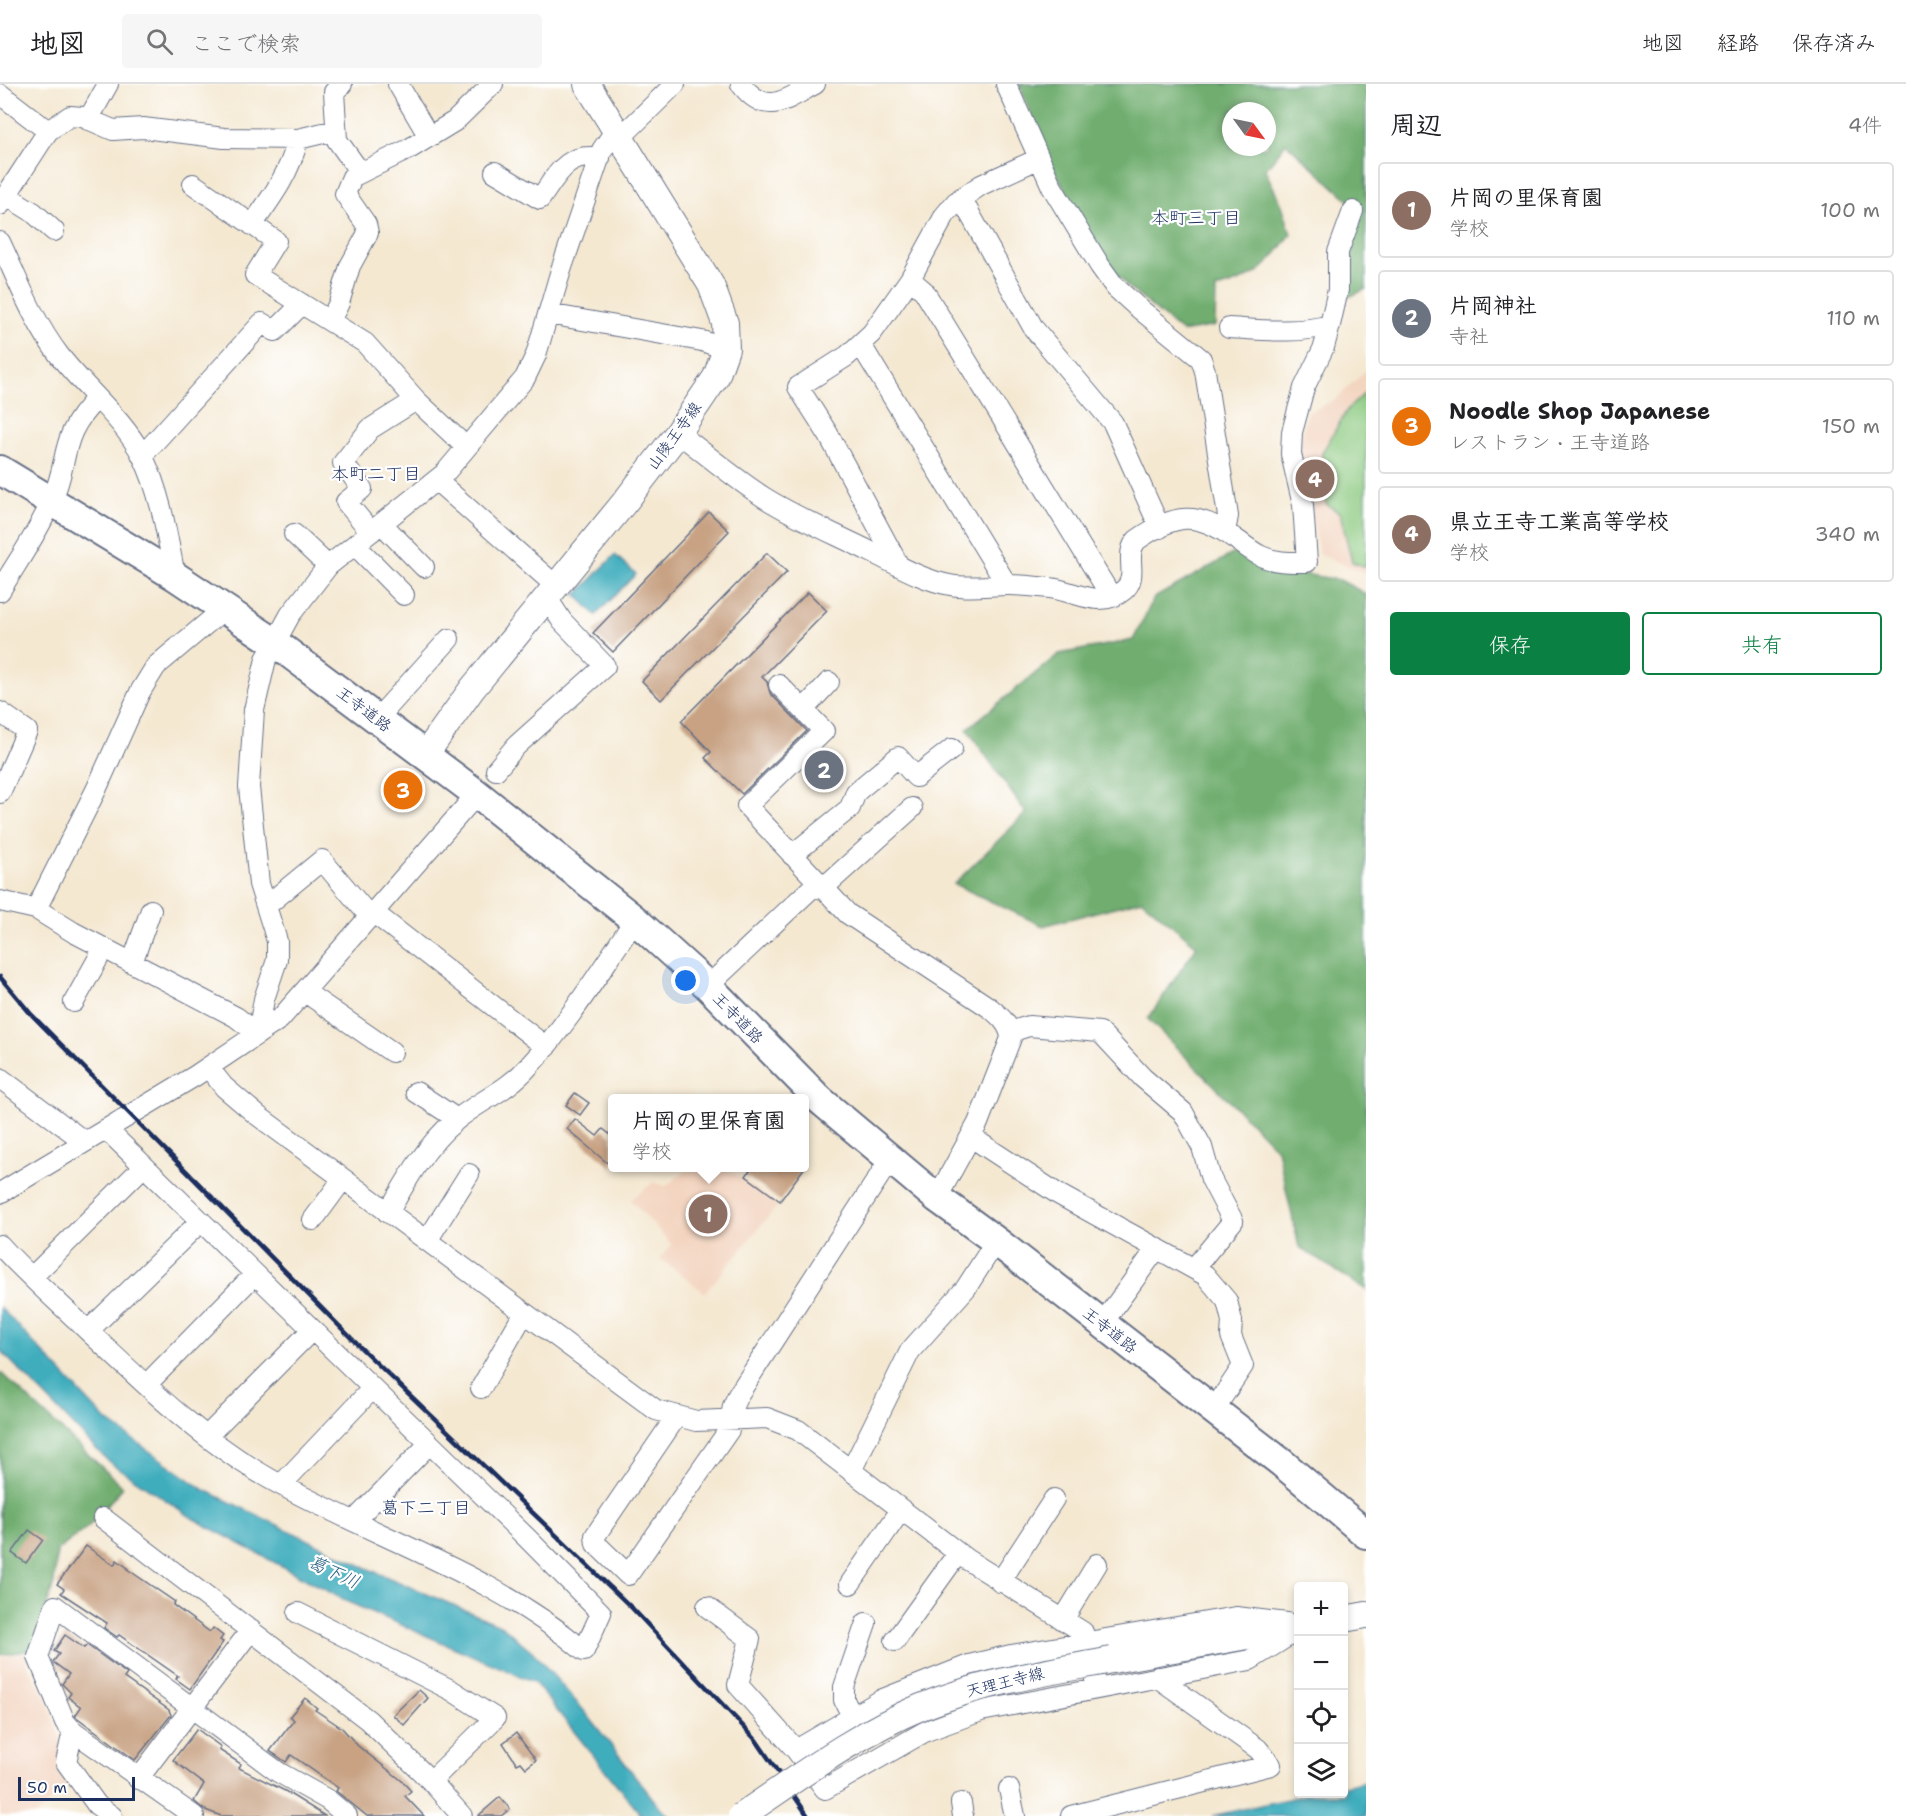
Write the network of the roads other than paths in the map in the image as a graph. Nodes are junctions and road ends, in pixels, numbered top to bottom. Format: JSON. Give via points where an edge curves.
{"nodes":[{"id":1,"x":108,"y":84,"type":"edge"},
{"id":2,"x":342,"y":84,"type":"edge"},
{"id":3,"x":398,"y":84,"type":"edge"},
{"id":4,"x":493,"y":84,"type":"edge"},
{"id":5,"x":587,"y":84,"type":"edge"},
{"id":6,"x":675,"y":84,"type":"edge"},
{"id":7,"x":741,"y":84,"type":"edge"},
{"id":8,"x":815,"y":84,"type":"edge"},
{"id":9,"x":1006,"y":84,"type":"edge"},
{"id":10,"x":0,"y":94,"type":"edge"},
{"id":11,"x":88,"y":120,"type":"junction"},
{"id":12,"x":336,"y":130,"type":"junction"},
{"id":13,"x":48,"y":131,"type":"junction"},
{"id":14,"x":617,"y":135,"type":"junction"},
{"id":15,"x":429,"y":137,"type":"junction"},
{"id":16,"x":298,"y":139,"type":"junction"},
{"id":17,"x":600,"y":158,"type":"junction"},
{"id":18,"x":1038,"y":159,"type":"junction"},
{"id":19,"x":360,"y":172,"type":"junction"},
{"id":20,"x":495,"y":172,"type":"dead end"},
{"id":21,"x":193,"y":184,"type":"dead end"},
{"id":22,"x":961,"y":198,"type":"junction"},
{"id":23,"x":4,"y":201,"type":"edge"},
{"id":24,"x":1353,"y":211,"type":"dead end"},
{"id":25,"x":252,"y":225,"type":"junction"},
{"id":26,"x":54,"y":231,"type":"dead end"},
{"id":27,"x":0,"y":242,"type":"edge"},
{"id":28,"x":910,"y":279,"type":"junction"},
{"id":29,"x":302,"y":304,"type":"junction"},
{"id":30,"x":548,"y":314,"type":"junction"},
{"id":31,"x":330,"y":321,"type":"junction"},
{"id":32,"x":1330,"y":325,"type":"junction"},
{"id":33,"x":1229,"y":328,"type":"dead end"},
{"id":34,"x":861,"y":345,"type":"junction"},
{"id":35,"x":726,"y":349,"type":"junction"},
{"id":36,"x":97,"y":398,"type":"junction"},
{"id":37,"x":416,"y":400,"type":"junction"},
{"id":38,"x":678,"y":433,"type":"junction"},
{"id":39,"x":466,"y":447,"type":"junction"},
{"id":40,"x":142,"y":456,"type":"junction"},
{"id":41,"x":0,"y":470,"type":"edge"},
{"id":42,"x":437,"y":481,"type":"junction"},
{"id":43,"x":52,"y":501,"type":"junction"},
{"id":44,"x":376,"y":528,"type":"junction"},
{"id":45,"x":1160,"y":528,"type":"junction"},
{"id":46,"x":1226,"y":532,"type":"junction"},
{"id":47,"x":294,"y":534,"type":"dead end"},
{"id":48,"x":355,"y":545,"type":"junction"},
{"id":49,"x":328,"y":566,"type":"junction"},
{"id":50,"x":899,"y":566,"type":"junction"},
{"id":51,"x":424,"y":567,"type":"dead end"},
{"id":52,"x":175,"y":576,"type":"junction"},
{"id":53,"x":1007,"y":585,"type":"junction"},
{"id":54,"x":0,"y":591,"type":"edge"},
{"id":55,"x":552,"y":592,"type":"junction"},
{"id":56,"x":404,"y":595,"type":"dead end"},
{"id":57,"x":1112,"y":596,"type":"junction"},
{"id":58,"x":224,"y":609,"type":"junction"},
{"id":59,"x":449,"y":639,"type":"dead end"},
{"id":60,"x":274,"y":642,"type":"junction"},
{"id":61,"x":829,"y":682,"type":"dead end"},
{"id":62,"x":779,"y":685,"type":"dead end"},
{"id":63,"x":803,"y":710,"type":"junction"},
{"id":64,"x":0,"y":712,"type":"edge"},
{"id":65,"x":377,"y":719,"type":"junction"},
{"id":66,"x":952,"y":749,"type":"dead end"},
{"id":67,"x":424,"y":754,"type":"junction"},
{"id":68,"x":496,"y":770,"type":"dead end"},
{"id":69,"x":0,"y":793,"type":"edge"},
{"id":70,"x":477,"y":794,"type":"junction"},
{"id":71,"x":912,"y":808,"type":"dead end"},
{"id":72,"x":792,"y":855,"type":"junction"},
{"id":73,"x":820,"y":886,"type":"junction"},
{"id":74,"x":0,"y":901,"type":"edge"},
{"id":75,"x":266,"y":906,"type":"junction"},
{"id":76,"x":36,"y":909,"type":"junction"},
{"id":77,"x":151,"y":910,"type":"dead end"},
{"id":78,"x":372,"y":915,"type":"junction"},
{"id":79,"x":635,"y":920,"type":"junction"},
{"id":80,"x":104,"y":948,"type":"junction"},
{"id":81,"x":132,"y":963,"type":"junction"},
{"id":82,"x":708,"y":986,"type":"junction"},
{"id":83,"x":305,"y":992,"type":"junction"},
{"id":84,"x":74,"y":1002,"type":"dead end"},
{"id":85,"x":1010,"y":1032,"type":"junction"},
{"id":86,"x":258,"y":1034,"type":"junction"},
{"id":87,"x":546,"y":1047,"type":"junction"},
{"id":88,"x":392,"y":1052,"type":"dead end"},
{"id":89,"x":208,"y":1067,"type":"junction"},
{"id":90,"x":0,"y":1078,"type":"edge"},
{"id":91,"x":416,"y":1092,"type":"dead end"},
{"id":92,"x":457,"y":1119,"type":"junction"},
{"id":93,"x":106,"y":1129,"type":"junction"},
{"id":94,"x":971,"y":1137,"type":"junction"},
{"id":95,"x":85,"y":1142,"type":"junction"},
{"id":96,"x":891,"y":1158,"type":"junction"},
{"id":97,"x":144,"y":1166,"type":"junction"},
{"id":98,"x":469,"y":1174,"type":"dead end"},
{"id":99,"x":343,"y":1179,"type":"junction"},
{"id":100,"x":0,"y":1193,"type":"edge"},
{"id":101,"x":938,"y":1198,"type":"junction"},
{"id":102,"x":388,"y":1213,"type":"junction"},
{"id":103,"x":313,"y":1220,"type":"dead end"},
{"id":104,"x":201,"y":1221,"type":"junction"},
{"id":105,"x":427,"y":1241,"type":"junction"},
{"id":106,"x":996,"y":1241,"type":"junction"},
{"id":107,"x":0,"y":1245,"type":"edge"},
{"id":108,"x":1157,"y":1248,"type":"junction"},
{"id":109,"x":1195,"y":1267,"type":"junction"},
{"id":110,"x":255,"y":1274,"type":"junction"},
{"id":111,"x":32,"y":1277,"type":"junction"},
{"id":112,"x":524,"y":1313,"type":"junction"},
{"id":113,"x":1102,"y":1324,"type":"junction"},
{"id":114,"x":312,"y":1330,"type":"junction"},
{"id":115,"x":88,"y":1331,"type":"junction"},
{"id":116,"x":146,"y":1386,"type":"junction"},
{"id":117,"x":481,"y":1388,"type":"dead end"},
{"id":118,"x":372,"y":1389,"type":"junction"},
{"id":119,"x":1213,"y":1411,"type":"junction"},
{"id":120,"x":676,"y":1417,"type":"junction"},
{"id":121,"x":732,"y":1418,"type":"junction"},
{"id":122,"x":207,"y":1436,"type":"junction"},
{"id":123,"x":429,"y":1444,"type":"junction"},
{"id":124,"x":851,"y":1471,"type":"junction"},
{"id":125,"x":281,"y":1485,"type":"junction"},
{"id":126,"x":1054,"y":1499,"type":"dead end"},
{"id":127,"x":901,"y":1510,"type":"junction"},
{"id":128,"x":103,"y":1518,"type":"dead end"},
{"id":129,"x":354,"y":1521,"type":"junction"},
{"id":130,"x":1366,"y":1534,"type":"edge"},
{"id":131,"x":958,"y":1553,"type":"junction"},
{"id":132,"x":1097,"y":1564,"type":"dead end"},
{"id":133,"x":1000,"y":1582,"type":"junction"},
{"id":134,"x":850,"y":1584,"type":"dead end"},
{"id":135,"x":707,"y":1607,"type":"dead end"},
{"id":136,"x":298,"y":1612,"type":"dead end"},
{"id":137,"x":1366,"y":1615,"type":"edge"},
{"id":138,"x":1348,"y":1618,"type":"edge"},
{"id":139,"x":1064,"y":1620,"type":"junction"},
{"id":140,"x":866,"y":1623,"type":"dead end"},
{"id":141,"x":1294,"y":1626,"type":"edge"},
{"id":142,"x":1294,"y":1628,"type":"edge"},
{"id":143,"x":251,"y":1630,"type":"junction"},
{"id":144,"x":1294,"y":1630,"type":"edge"},
{"id":145,"x":895,"y":1641,"type":"dead end"},
{"id":146,"x":1086,"y":1642,"type":"junction"},
{"id":147,"x":1157,"y":1677,"type":"junction"},
{"id":148,"x":1097,"y":1687,"type":"junction"},
{"id":149,"x":193,"y":1707,"type":"junction"},
{"id":150,"x":852,"y":1716,"type":"junction"},
{"id":151,"x":73,"y":1731,"type":"junction"},
{"id":152,"x":796,"y":1750,"type":"junction"},
{"id":153,"x":138,"y":1779,"type":"junction"},
{"id":154,"x":431,"y":1781,"type":"junction"},
{"id":155,"x":1009,"y":1789,"type":"dead end"},
{"id":156,"x":112,"y":1816,"type":"edge"},
{"id":157,"x":194,"y":1816,"type":"edge"},
{"id":158,"x":347,"y":1816,"type":"edge"},
{"id":159,"x":462,"y":1816,"type":"edge"},
{"id":160,"x":741,"y":1816,"type":"edge"},
{"id":161,"x":1015,"y":1816,"type":"edge"},
{"id":162,"x":1071,"y":1816,"type":"edge"}],
"edges":[{"from":1,"to":11,"type":"street"},
{"from":2,"to":12,"type":"street","via":[[334,92]]},
{"from":3,"to":15,"type":"street"},
{"from":4,"to":15,"type":"street","via":[[455,121]]},
{"from":5,"to":14,"type":"main road","name":"山陵王寺線"},
{"from":6,"to":14,"type":"street"},
{"from":7,"to":8,"type":"street","via":[[758,100],[778,103]]},
{"from":9,"to":18,"type":"street"},
{"from":10,"to":13,"type":"street"},
{"from":11,"to":13,"type":"street","via":[[70,116]]},
{"from":11,"to":16,"type":"street","via":[[113,130],[143,128],[224,138]]},
{"from":12,"to":16,"type":"street"},
{"from":12,"to":19,"type":"street","via":[[337,140]]},
{"from":13,"to":23,"type":"street"},
{"from":14,"to":17,"type":"street"},
{"from":14,"to":35,"type":"main road","name":"山陵王寺線","via":[[711,285],[725,323]]},
{"from":15,"to":19,"type":"street"},
{"from":16,"to":25,"type":"street","via":[[285,178]]},
{"from":17,"to":20,"type":"street","via":[[586,156],[571,161],[561,168],[540,199]]},
{"from":17,"to":30,"type":"street"},
{"from":18,"to":22,"type":"street"},
{"from":18,"to":46,"type":"street","via":[[1115,287],[1201,359],[1228,516]]},
{"from":19,"to":31,"type":"street","via":[[347,184],[345,194],[368,233],[350,266]]},
{"from":21,"to":25,"type":"street"},
{"from":22,"to":28,"type":"street","via":[[945,215]]},
{"from":22,"to":45,"type":"street","via":[[1034,329],[1113,423]]},
{"from":23,"to":26,"type":"street","via":[[33,212]]},
{"from":24,"to":32,"type":"street","via":[[1338,252],[1338,290]]},
{"from":25,"to":29,"type":"street","via":[[276,241],[255,275]]},
{"from":27,"to":36,"type":"street","via":[[40,327],[59,356]]},
{"from":28,"to":34,"type":"street"},
{"from":28,"to":57,"type":"street","via":[[924,291]]},
{"from":29,"to":31,"type":"street"},
{"from":29,"to":40,"type":"street","via":[[275,331],[262,323]]},
{"from":30,"to":35,"type":"street","via":[[702,341]]},
{"from":30,"to":39,"type":"street","via":[[525,378]]},
{"from":31,"to":37,"type":"street","via":[[365,343]]},
{"from":32,"to":33,"type":"street","via":[[1289,331]]},
{"from":32,"to":46,"type":"street","via":[[1304,388],[1292,432],[1291,454],[1303,506],[1308,562],[1275,561],[1260,556]]},
{"from":34,"to":50,"type":"street","via":[[798,387],[828,434]]},
{"from":34,"to":53,"type":"street"},
{"from":35,"to":38,"type":"main road","name":"山陵王寺線","via":[[716,377]]},
{"from":36,"to":40,"type":"street"},
{"from":36,"to":43,"type":"street","via":[[79,416],[72,430]]},
{"from":37,"to":39,"type":"street"},
{"from":37,"to":44,"type":"street","via":[[370,429],[343,463],[362,489],[346,502]]},
{"from":38,"to":50,"type":"street","via":[[763,497]]},
{"from":38,"to":55,"type":"main road","name":"山陵王寺線"},
{"from":39,"to":42,"type":"street"},
{"from":40,"to":52,"type":"street","via":[[153,480]]},
{"from":41,"to":43,"type":"highway","name":"王寺道路"},
{"from":42,"to":44,"type":"street"},
{"from":42,"to":55,"type":"street"},
{"from":43,"to":52,"type":"highway","name":"王寺道路"},
{"from":43,"to":54,"type":"street"},
{"from":44,"to":48,"type":"street"},
{"from":44,"to":51,"type":"street"},
{"from":45,"to":46,"type":"street","via":[[1191,518]]},
{"from":45,"to":57,"type":"street","via":[[1132,545],[1130,582]]},
{"from":47,"to":49,"type":"street"},
{"from":48,"to":49,"type":"street"},
{"from":48,"to":56,"type":"street"},
{"from":49,"to":60,"type":"street"},
{"from":50,"to":53,"type":"street","via":[[949,585]]},
{"from":52,"to":58,"type":"highway","name":"王寺道路"},
{"from":53,"to":57,"type":"street","via":[[1056,589],[1097,600]]},
{"from":55,"to":67,"type":"main road","name":"山陵王寺線"},
{"from":55,"to":68,"type":"street","via":[[562,621],[605,666],[516,746]]},
{"from":58,"to":60,"type":"highway","name":"王寺道路"},
{"from":58,"to":76,"type":"street","via":[[156,666]]},
{"from":59,"to":65,"type":"street"},
{"from":60,"to":65,"type":"highway","name":"王寺道路"},
{"from":60,"to":75,"type":"street","via":[[259,682],[250,748],[249,788],[256,858]]},
{"from":61,"to":63,"type":"street"},
{"from":62,"to":63,"type":"street"},
{"from":63,"to":72,"type":"street","via":[[824,731],[747,806]]},
{"from":64,"to":69,"type":"street","via":[[27,731]]},
{"from":65,"to":67,"type":"highway","name":"王寺道路"},
{"from":66,"to":72,"type":"street","via":[[916,777],[898,757],[856,792],[850,808]]},
{"from":67,"to":70,"type":"highway","name":"王寺道路"},
{"from":70,"to":78,"type":"street"},
{"from":70,"to":79,"type":"highway","name":"王寺道路"},
{"from":71,"to":73,"type":"street"},
{"from":72,"to":73,"type":"street"},
{"from":73,"to":82,"type":"street"},
{"from":73,"to":85,"type":"street","via":[[869,930],[996,1012]]},
{"from":74,"to":76,"type":"street"},
{"from":75,"to":78,"type":"street","via":[[322,860]]},
{"from":75,"to":86,"type":"street","via":[[277,941],[277,960]]},
{"from":76,"to":80,"type":"street"},
{"from":77,"to":81,"type":"street"},
{"from":78,"to":83,"type":"street"},
{"from":78,"to":87,"type":"street"},
{"from":79,"to":82,"type":"highway","name":"王寺道路"},
{"from":79,"to":87,"type":"street"},
{"from":80,"to":81,"type":"street"},
{"from":80,"to":84,"type":"street"},
{"from":81,"to":86,"type":"street","via":[[236,1017]]},
{"from":82,"to":96,"type":"highway","name":"王寺道路","via":[[820,1100]]},
{"from":83,"to":86,"type":"street","via":[[280,1019]]},
{"from":83,"to":88,"type":"street"},
{"from":85,"to":94,"type":"street","via":[[1011,1038]]},
{"from":85,"to":109,"type":"street","via":[[1029,1026],[1100,1032],[1183,1113],[1233,1221]]},
{"from":86,"to":89,"type":"street"},
{"from":87,"to":92,"type":"street","via":[[508,1088]]},
{"from":89,"to":93,"type":"street"},
{"from":89,"to":99,"type":"street","via":[[239,1101]]},
{"from":90,"to":95,"type":"street"},
{"from":91,"to":92,"type":"street"},
{"from":92,"to":102,"type":"street","via":[[425,1155]]},
{"from":93,"to":95,"type":"street"},
{"from":93,"to":97,"type":"street"},
{"from":94,"to":101,"type":"street"},
{"from":94,"to":108,"type":"street","via":[[1058,1194]]},
{"from":95,"to":100,"type":"street"},
{"from":96,"to":101,"type":"highway","name":"王寺道路"},
{"from":96,"to":121,"type":"street","via":[[738,1395]]},
{"from":97,"to":104,"type":"street"},
{"from":97,"to":111,"type":"street"},
{"from":98,"to":105,"type":"street"},
{"from":99,"to":102,"type":"street"},
{"from":99,"to":103,"type":"street"},
{"from":101,"to":106,"type":"highway","name":"王寺道路"},
{"from":102,"to":105,"type":"street"},
{"from":104,"to":110,"type":"street"},
{"from":104,"to":115,"type":"street"},
{"from":105,"to":112,"type":"street"},
{"from":106,"to":113,"type":"highway","name":"王寺道路"},
{"from":106,"to":124,"type":"street","via":[[960,1295],[910,1351]]},
{"from":107,"to":111,"type":"street"},
{"from":108,"to":109,"type":"street"},
{"from":108,"to":113,"type":"street"},
{"from":109,"to":119,"type":"street","via":[[1227,1301],[1231,1336],[1243,1366]]},
{"from":110,"to":114,"type":"street"},
{"from":110,"to":116,"type":"street"},
{"from":111,"to":115,"type":"street"},
{"from":112,"to":117,"type":"street"},
{"from":112,"to":120,"type":"street","via":[[637,1397]]},
{"from":113,"to":119,"type":"highway","name":"王寺道路"},
{"from":114,"to":118,"type":"street"},
{"from":114,"to":122,"type":"street"},
{"from":115,"to":116,"type":"street"},
{"from":116,"to":122,"type":"street"},
{"from":118,"to":123,"type":"street"},
{"from":118,"to":125,"type":"street"},
{"from":119,"to":130,"type":"highway","name":"王寺道路"},
{"from":120,"to":121,"type":"street","via":[[696,1421]]},
{"from":120,"to":121,"type":"street","via":[[595,1536],[596,1544],[628,1575],[729,1430]]},
{"from":121,"to":124,"type":"street","via":[[767,1418],[785,1423]]},
{"from":122,"to":125,"type":"street"},
{"from":123,"to":129,"type":"street"},
{"from":123,"to":129,"type":"street","via":[[601,1613],[584,1651],[507,1595]]},
{"from":124,"to":127,"type":"street"},
{"from":125,"to":129,"type":"street"},
{"from":126,"to":133,"type":"street"},
{"from":127,"to":131,"type":"street"},
{"from":127,"to":134,"type":"street"},
{"from":128,"to":143,"type":"street"},
{"from":131,"to":133,"type":"street"},
{"from":131,"to":145,"type":"street"},
{"from":132,"to":139,"type":"street"},
{"from":133,"to":139,"type":"street"},
{"from":135,"to":152,"type":"street","via":[[750,1639],[738,1685]]},
{"from":136,"to":154,"type":"street","via":[[451,1690],[495,1718]]},
{"from":137,"to":138,"type":"main road"},
{"from":139,"to":146,"type":"street","via":[[1083,1632]]},
{"from":140,"to":150,"type":"street","via":[[843,1687]]},
{"from":141,"to":146,"type":"street","via":[[1236,1617]]},
{"from":142,"to":160,"type":"main road","name":"天理王寺線","bridge":true,"via":[[970,1690],[921,1707],[872,1731]]},
{"from":143,"to":149,"type":"street"},
{"from":143,"to":154,"type":"street","via":[[368,1720]]},
{"from":144,"to":147,"type":"street","via":[[1250,1660]]},
{"from":146,"to":148,"type":"street"},
{"from":146,"to":150,"type":"street","via":[[969,1665],[891,1695]]},
{"from":147,"to":148,"type":"street"},
{"from":147,"to":162,"type":"street","via":[[1258,1749],[1271,1765]]},
{"from":148,"to":152,"type":"street","via":[[981,1711],[926,1731],[825,1789]]},
{"from":149,"to":151,"type":"street","via":[[55,1606],[38,1657],[65,1722]]},
{"from":149,"to":153,"type":"street"},
{"from":149,"to":158,"type":"street","via":[[278,1772],[328,1800]]},
{"from":150,"to":152,"type":"street"},
{"from":151,"to":153,"type":"street"},
{"from":151,"to":156,"type":"street","via":[[66,1762],[97,1805]]},
{"from":153,"to":157,"type":"street"},
{"from":154,"to":159,"type":"street"},
{"from":155,"to":161,"type":"street"}]}
